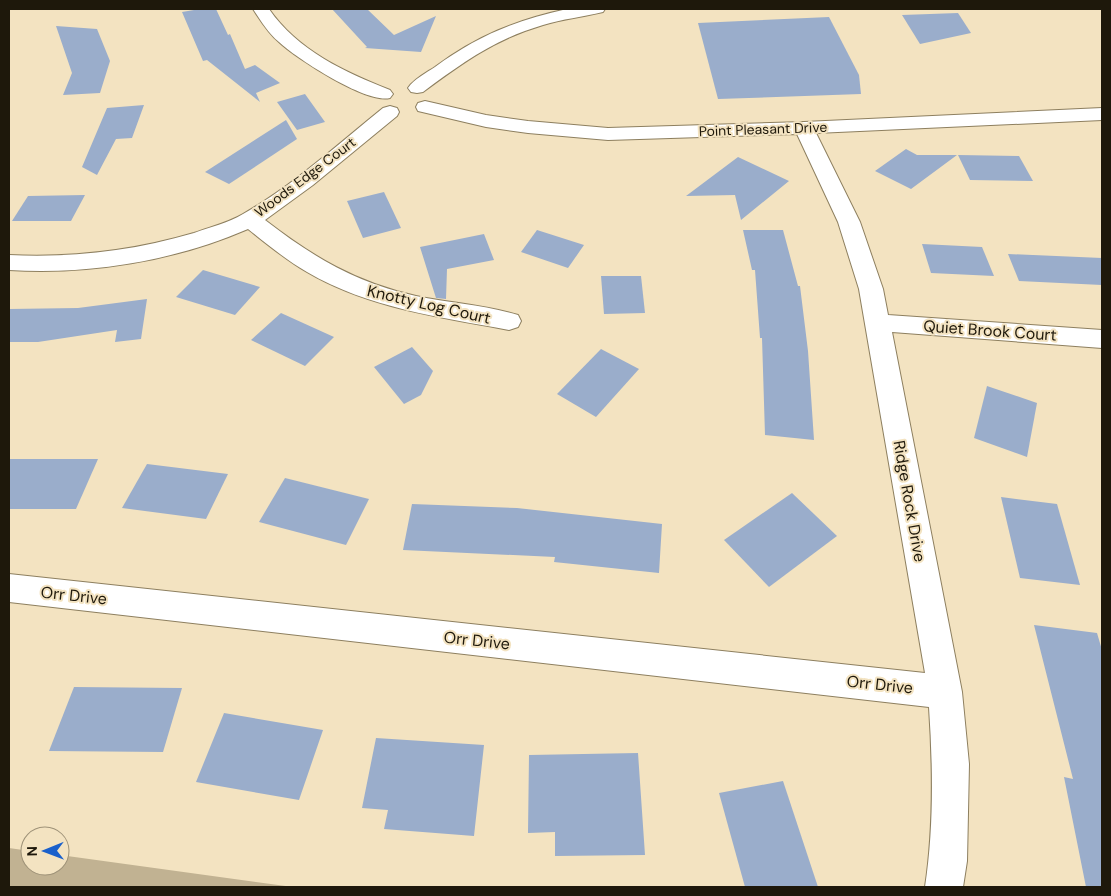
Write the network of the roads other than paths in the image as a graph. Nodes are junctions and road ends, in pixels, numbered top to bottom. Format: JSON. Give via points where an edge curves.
{"nodes":[{"id":1,"x":261,"y":9,"type":"edge"},
{"id":2,"x":597,"y":9,"type":"edge"},
{"id":3,"x":417,"y":88,"type":"junction"},
{"id":4,"x":403,"y":108,"type":"junction"},
{"id":5,"x":1102,"y":114,"type":"edge"},
{"id":6,"x":804,"y":128,"type":"junction"},
{"id":7,"x":250,"y":219,"type":"junction"},
{"id":8,"x":9,"y":263,"type":"edge"},
{"id":9,"x":508,"y":321,"type":"dead end"},
{"id":10,"x":878,"y":323,"type":"junction"},
{"id":11,"x":1102,"y":339,"type":"edge"},
{"id":12,"x":9,"y":588,"type":"edge"},
{"id":13,"x":945,"y":692,"type":"junction"},
{"id":14,"x":944,"y":887,"type":"edge"}],
"edges":[{"from":1,"to":4,"type":"street","name":"Point Pleasant Drive","via":[[286,39],[323,66]]},
{"from":2,"to":3,"type":"street","via":[[549,18],[493,38]]},
{"from":3,"to":4,"type":"street","via":[[396,88]]},
{"from":3,"to":4,"type":"street","via":[[428,98]]},
{"from":4,"to":6,"type":"street","name":"Point Pleasant Drive","via":[[591,133]]},
{"from":4,"to":7,"type":"street","name":"Woods Edge Court"},
{"from":5,"to":6,"type":"street","name":"Point Pleasant Drive"},
{"from":6,"to":10,"type":"street","name":"Ridge Rock Drive","via":[[849,222],[871,289]]},
{"from":7,"to":8,"type":"street","name":"Woods Edge Court","via":[[187,243],[116,260],[70,264]]},
{"from":7,"to":9,"type":"street","name":"Knotty Log Court","via":[[301,259],[352,285],[403,301]]},
{"from":10,"to":11,"type":"street","name":"Quiet Brook Court"},
{"from":10,"to":13,"type":"street","name":"Ridge Rock Drive"},
{"from":12,"to":13,"type":"street","name":"Orr Drive"},
{"from":13,"to":14,"type":"street","name":"Ridge Rock Drive","via":[[951,764],[948,861]]}]}
